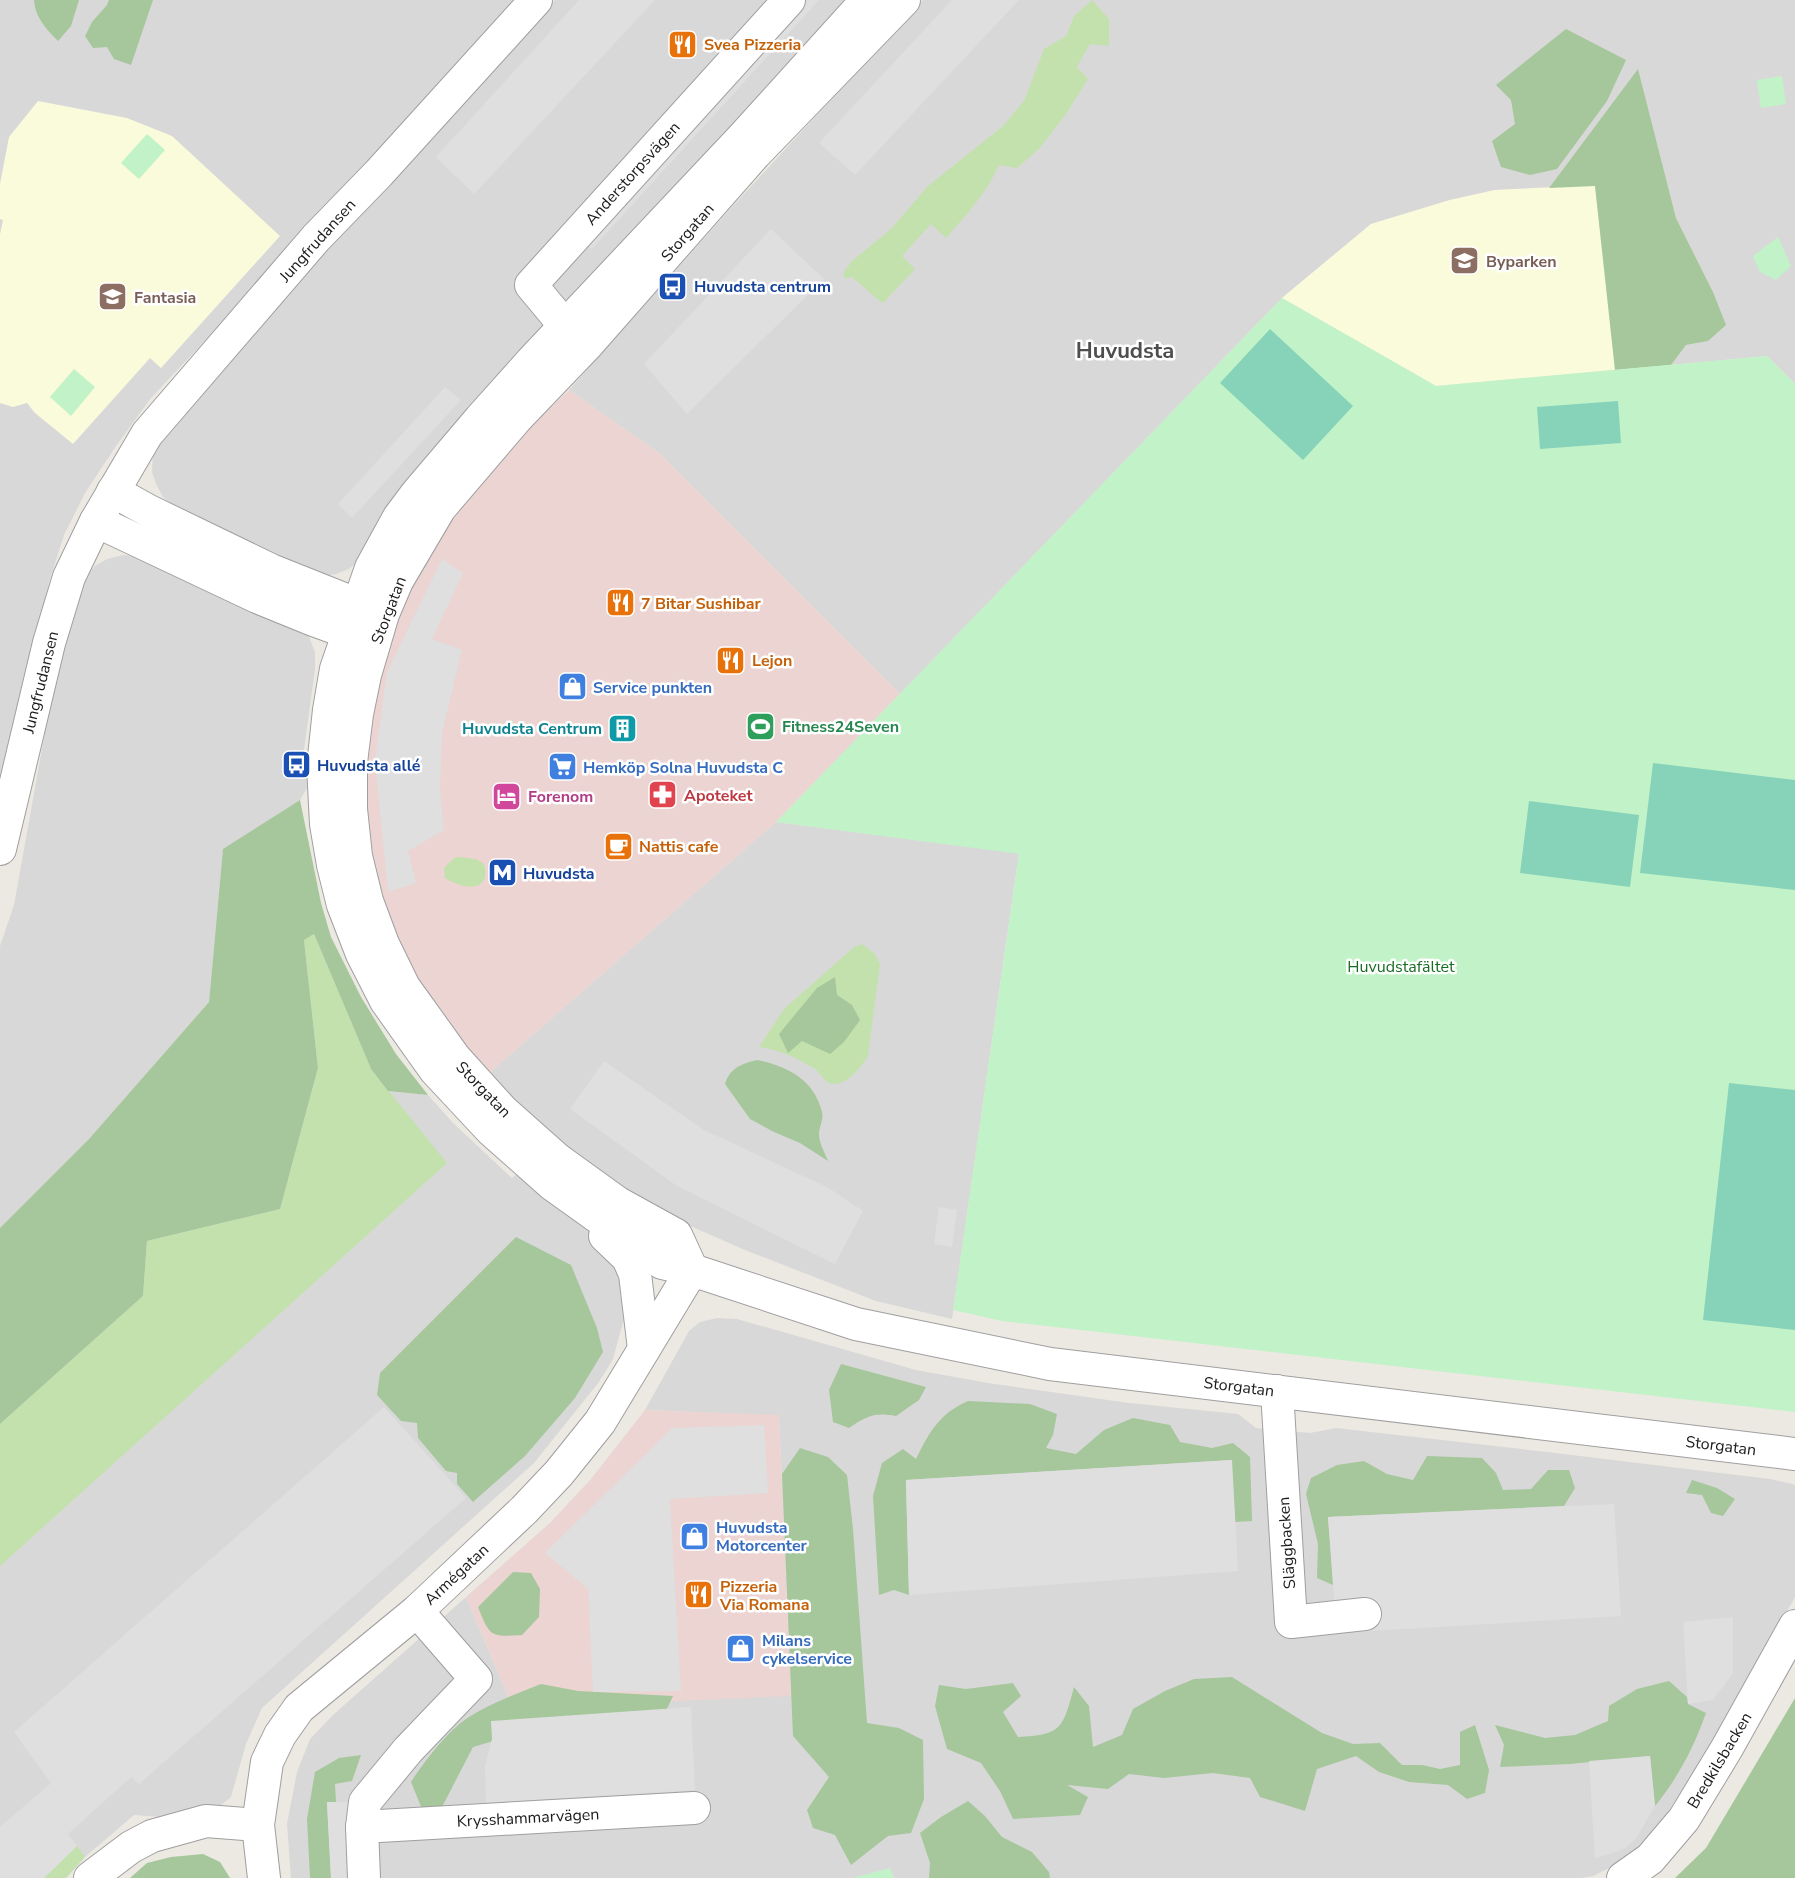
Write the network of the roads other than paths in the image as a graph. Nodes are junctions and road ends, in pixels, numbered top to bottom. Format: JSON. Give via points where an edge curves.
{"nodes":[{"id":1,"x":536,"y":0,"type":"edge"},
{"id":2,"x":789,"y":0,"type":"edge"},
{"id":3,"x":867,"y":0,"type":"edge"},
{"id":4,"x":903,"y":0,"type":"edge"},
{"id":5,"x":576,"y":335,"type":"junction"},
{"id":6,"x":112,"y":491,"type":"junction"},
{"id":7,"x":96,"y":521,"type":"junction"},
{"id":8,"x":366,"y":623,"type":"junction"},
{"id":9,"x":0,"y":849,"type":"edge"},
{"id":10,"x":553,"y":1185,"type":"junction"},
{"id":11,"x":692,"y":1270,"type":"junction"},
{"id":12,"x":644,"y":1349,"type":"junction"},
{"id":13,"x":1277,"y":1391,"type":"junction"},
{"id":14,"x":1795,"y":1454,"type":"edge"},
{"id":15,"x":417,"y":1611,"type":"junction"},
{"id":16,"x":1365,"y":1614,"type":"dead end"},
{"id":17,"x":1795,"y":1626,"type":"edge"},
{"id":18,"x":694,"y":1808,"type":"dead end"},
{"id":19,"x":258,"y":1825,"type":"junction"},
{"id":20,"x":362,"y":1827,"type":"junction"},
{"id":21,"x":90,"y":1878,"type":"edge"},
{"id":22,"x":264,"y":1878,"type":"edge"},
{"id":23,"x":364,"y":1878,"type":"edge"},
{"id":24,"x":1623,"y":1878,"type":"edge"}],
"edges":[{"from":1,"to":6,"type":"street","name":"Jungfrudansen","via":[[316,238],[147,434]]},
{"from":2,"to":5,"type":"street","name":"Anderstorpsvägen","via":[[531,285]]},
{"from":3,"to":5,"type":"street","name":"Storgatan","via":[[743,137]]},
{"from":4,"to":5,"type":"street","name":"Storgatan"},
{"from":5,"to":8,"type":"street","name":"Storgatan","via":[[417,493],[399,517],[371,568]]},
{"from":6,"to":7,"type":"street","name":"Jungfrudansen"},
{"from":6,"to":8,"type":"street","via":[[271,570]]},
{"from":7,"to":8,"type":"street","via":[[310,620]]},
{"from":7,"to":9,"type":"street","name":"Jungfrudansen","via":[[69,577],[49,643]]},
{"from":8,"to":10,"type":"street","name":"Storgatan","via":[[336,669],[323,766],[326,824],[344,905],[362,954],[386,1001],[435,1070],[491,1130]]},
{"from":8,"to":11,"type":"street","name":"Storgatan","via":[[365,675],[351,762],[351,809],[356,856],[367,901],[404,987],[455,1058],[503,1111],[557,1159],[618,1203],[676,1235]]},
{"from":10,"to":11,"type":"street","name":"Storgatan","via":[[662,1263]]},
{"from":10,"to":12,"type":"street","name":"Storgatan","via":[[628,1258],[635,1274]]},
{"from":11,"to":12,"type":"street","name":"Armégatan"},
{"from":11,"to":13,"type":"street","name":"Storgatan","via":[[889,1332],[1050,1364]]},
{"from":12,"to":15,"type":"street","name":"Armégatan","via":[[600,1422],[559,1473]]},
{"from":13,"to":14,"type":"street","name":"Storgatan"},
{"from":13,"to":16,"type":"street","name":"Släggbacken","via":[[1291,1622]]},
{"from":15,"to":19,"type":"street","name":"Armégatan","via":[[299,1708],[267,1762]]},
{"from":15,"to":20,"type":"street","via":[[476,1679],[365,1802]]},
{"from":17,"to":24,"type":"street","name":"Bredkilsbacken","via":[[1684,1819],[1650,1859]]},
{"from":18,"to":20,"type":"street","name":"Krysshammarvägen"},
{"from":19,"to":21,"type":"street","via":[[206,1821],[152,1836],[131,1846]]},
{"from":19,"to":22,"type":"street","name":"Armégatan"},
{"from":20,"to":23,"type":"street"}]}
